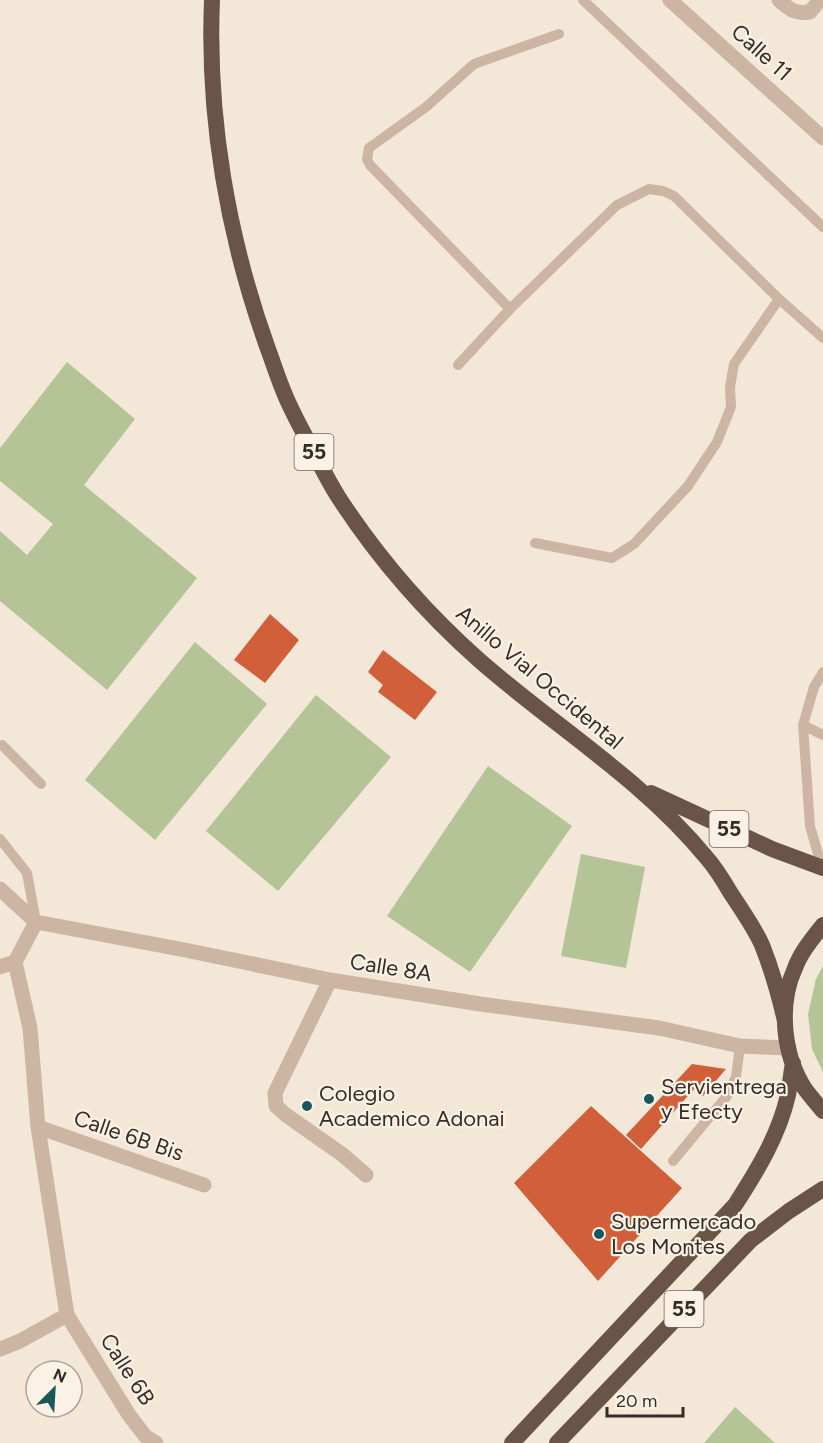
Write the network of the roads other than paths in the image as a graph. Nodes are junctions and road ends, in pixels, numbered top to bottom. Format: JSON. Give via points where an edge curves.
{"nodes":[{"id":1,"x":212,"y":0,"type":"edge"},
{"id":2,"x":583,"y":0,"type":"edge"},
{"id":3,"x":670,"y":0,"type":"edge"},
{"id":4,"x":779,"y":0,"type":"edge"},
{"id":5,"x":820,"y":0,"type":"edge"},
{"id":6,"x":559,"y":34,"type":"dead end"},
{"id":7,"x":823,"y":138,"type":"edge"},
{"id":8,"x":823,"y":227,"type":"edge"},
{"id":9,"x":779,"y":299,"type":"junction"},
{"id":10,"x":510,"y":309,"type":"junction"},
{"id":11,"x":823,"y":338,"type":"edge"},
{"id":12,"x":459,"y":365,"type":"dead end"},
{"id":13,"x":535,"y":543,"type":"dead end"},
{"id":14,"x":823,"y":672,"type":"edge"},
{"id":15,"x":803,"y":725,"type":"junction"},
{"id":16,"x":823,"y":735,"type":"edge"},
{"id":17,"x":1,"y":745,"type":"edge"},
{"id":18,"x":42,"y":784,"type":"dead end"},
{"id":19,"x":637,"y":787,"type":"junction"},
{"id":20,"x":0,"y":839,"type":"edge"},
{"id":21,"x":822,"y":868,"type":"edge"},
{"id":22,"x":0,"y":889,"type":"edge"},
{"id":23,"x":36,"y":922,"type":"junction"},
{"id":24,"x":823,"y":925,"type":"edge"},
{"id":25,"x":15,"y":962,"type":"junction"},
{"id":26,"x":0,"y":967,"type":"edge"},
{"id":27,"x":330,"y":980,"type":"junction"},
{"id":28,"x":785,"y":1021,"type":"junction"},
{"id":29,"x":740,"y":1046,"type":"junction"},
{"id":30,"x":791,"y":1055,"type":"junction"},
{"id":31,"x":823,"y":1111,"type":"edge"},
{"id":32,"x":38,"y":1127,"type":"junction"},
{"id":33,"x":673,"y":1161,"type":"dead end"},
{"id":34,"x":366,"y":1175,"type":"dead end"},
{"id":35,"x":204,"y":1185,"type":"dead end"},
{"id":36,"x":823,"y":1189,"type":"edge"},
{"id":37,"x":67,"y":1315,"type":"junction"},
{"id":38,"x":0,"y":1349,"type":"edge"},
{"id":39,"x":156,"y":1443,"type":"edge"},
{"id":40,"x":512,"y":1443,"type":"edge"},
{"id":41,"x":557,"y":1443,"type":"edge"}],
"edges":[{"from":1,"to":19,"type":"highway","name":"Anillo Vial Occidental","number":"55","via":[[212,76],[229,212],[255,314],[289,405],[313,450],[363,533],[434,617],[480,660]]},
{"from":2,"to":8,"type":"lane"},
{"from":3,"to":7,"type":"street","name":"Calle 11"},
{"from":4,"to":5,"type":"street","via":[[798,13],[810,12]]},
{"from":6,"to":10,"type":"lane","via":[[474,64],[426,107],[369,148],[366,159]]},
{"from":9,"to":10,"type":"lane","via":[[674,196],[649,189],[617,205]]},
{"from":9,"to":11,"type":"lane"},
{"from":9,"to":13,"type":"lane","via":[[734,364],[731,407],[717,442],[688,486],[634,544],[612,558]]},
{"from":10,"to":12,"type":"lane"},
{"from":14,"to":15,"type":"lane","via":[[814,687]]},
{"from":15,"to":16,"type":"lane"},
{"from":15,"to":21,"type":"lane","via":[[810,826]]},
{"from":17,"to":18,"type":"lane"},
{"from":19,"to":21,"type":"highway","name":"Anillo Vial Occidental","number":"55"},
{"from":19,"to":28,"type":"highway","name":"Anillo Vial Occidental","number":"55","via":[[708,858],[737,902],[760,942],[777,985]]},
{"from":20,"to":23,"type":"lane","via":[[27,873]]},
{"from":22,"to":23,"type":"street"},
{"from":23,"to":25,"type":"street"},
{"from":23,"to":27,"type":"street","name":"Calle 8A"},
{"from":24,"to":28,"type":"highway","number":"55","via":[[806,945],[794,969]]},
{"from":25,"to":26,"type":"street"},
{"from":25,"to":32,"type":"street","via":[[30,1028]]},
{"from":27,"to":29,"type":"street","name":"Calle 8A","via":[[659,1028]]},
{"from":27,"to":34,"type":"street","via":[[274,1093],[276,1106]]},
{"from":28,"to":30,"type":"highway","number":"55"},
{"from":29,"to":30,"type":"street","name":"Calle 8A"},
{"from":29,"to":33,"type":"lane","via":[[736,1077],[727,1096]]},
{"from":30,"to":31,"type":"highway","number":"55","via":[[805,1088]]},
{"from":30,"to":40,"type":"highway","number":"55","via":[[788,1096],[777,1129],[758,1171],[735,1205]]},
{"from":32,"to":35,"type":"street","name":"Calle 6B Bis"},
{"from":32,"to":37,"type":"street"},
{"from":36,"to":41,"type":"highway","number":"55","via":[[751,1240]]},
{"from":37,"to":38,"type":"street"},
{"from":37,"to":39,"type":"street","name":"Calle 6B","via":[[129,1415],[146,1437]]}]}
